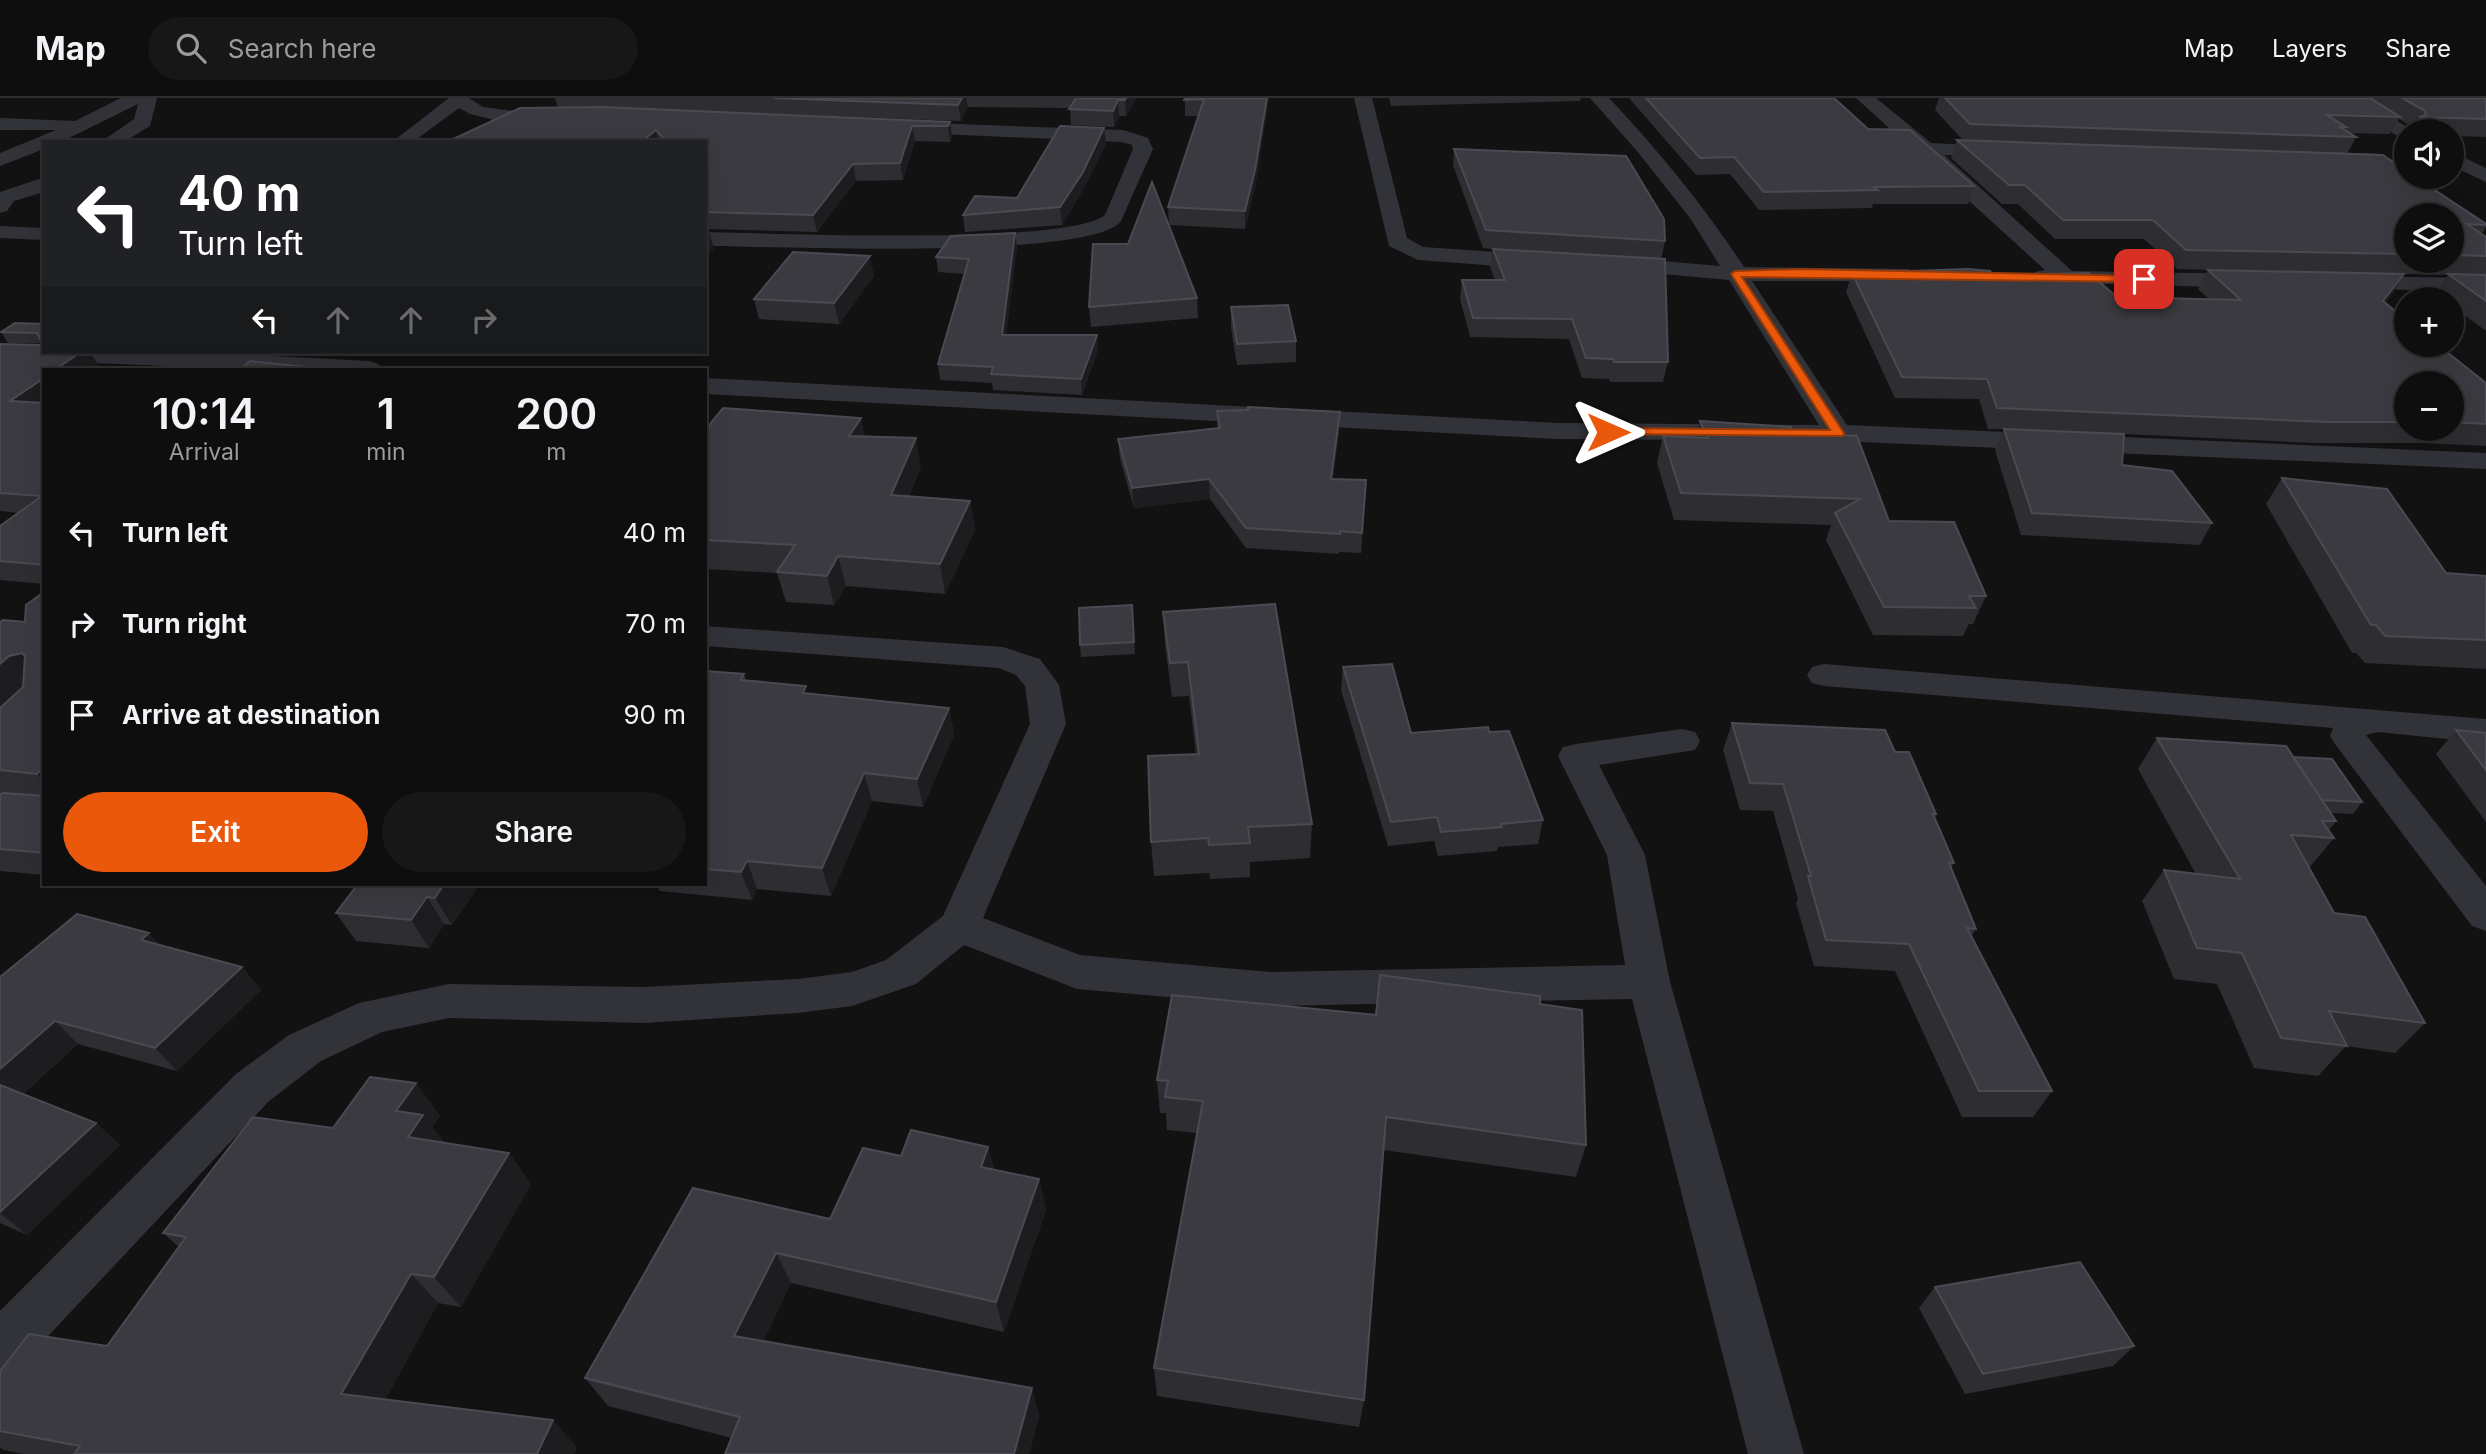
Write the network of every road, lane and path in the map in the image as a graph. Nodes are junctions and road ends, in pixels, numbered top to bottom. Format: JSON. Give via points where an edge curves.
{"nodes":[{"id":1,"x":135,"y":98,"type":"edge"},
{"id":2,"x":148,"y":98,"type":"edge"},
{"id":3,"x":1363,"y":98,"type":"edge"},
{"id":4,"x":1599,"y":98,"type":"edge"},
{"id":5,"x":1865,"y":98,"type":"edge"},
{"id":6,"x":2346,"y":98,"type":"edge"},
{"id":7,"x":459,"y":99,"type":"edge"},
{"id":8,"x":539,"y":115,"type":"edge"},
{"id":9,"x":515,"y":116,"type":"junction"},
{"id":10,"x":143,"y":122,"type":"junction"},
{"id":11,"x":0,"y":124,"type":"edge"},
{"id":12,"x":79,"y":126,"type":"junction"},
{"id":13,"x":878,"y":127,"type":"edge"},
{"id":14,"x":2394,"y":127,"type":"edge"},
{"id":15,"x":46,"y":140,"type":"edge"},
{"id":16,"x":113,"y":140,"type":"edge"},
{"id":17,"x":404,"y":140,"type":"edge"},
{"id":18,"x":471,"y":140,"type":"edge"},
{"id":19,"x":42,"y":142,"type":"edge"},
{"id":20,"x":1926,"y":149,"type":"junction"},
{"id":21,"x":2023,"y":152,"type":"edge"},
{"id":22,"x":3,"y":158,"type":"edge"},
{"id":23,"x":2325,"y":163,"type":"edge"},
{"id":24,"x":2394,"y":166,"type":"edge"},
{"id":25,"x":42,"y":188,"type":"edge"},
{"id":26,"x":42,"y":189,"type":"edge"},
{"id":27,"x":3,"y":202,"type":"edge"},
{"id":28,"x":0,"y":223,"type":"edge"},
{"id":29,"x":0,"y":232,"type":"edge"},
{"id":30,"x":42,"y":234,"type":"edge"},
{"id":31,"x":707,"y":239,"type":"edge"},
{"id":32,"x":1564,"y":263,"type":"edge"},
{"id":33,"x":1591,"y":264,"type":"edge"},
{"id":34,"x":1735,"y":274,"type":"junction"},
{"id":35,"x":1922,"y":275,"type":"edge"},
{"id":36,"x":2026,"y":276,"type":"edge"},
{"id":37,"x":2066,"y":277,"type":"junction"},
{"id":38,"x":2270,"y":281,"type":"edge"},
{"id":39,"x":2324,"y":282,"type":"edge"},
{"id":40,"x":2486,"y":285,"type":"edge"},
{"id":41,"x":0,"y":352,"type":"edge"},
{"id":42,"x":42,"y":353,"type":"edge"},
{"id":43,"x":122,"y":354,"type":"edge"},
{"id":44,"x":353,"y":368,"type":"edge"},
{"id":45,"x":707,"y":386,"type":"edge"},
{"id":46,"x":1838,"y":433,"type":"junction"},
{"id":47,"x":2484,"y":463,"type":"edge"},
{"id":48,"x":707,"y":636,"type":"edge"},
{"id":49,"x":1824,"y":676,"type":"dead end"},
{"id":50,"x":2379,"y":720,"type":"junction"},
{"id":51,"x":2486,"y":731,"type":"edge"},
{"id":52,"x":1682,"y":741,"type":"dead end"},
{"id":53,"x":2486,"y":915,"type":"edge"},
{"id":54,"x":959,"y":926,"type":"junction"},
{"id":55,"x":1649,"y":982,"type":"junction"},
{"id":56,"x":0,"y":1349,"type":"edge"},
{"id":57,"x":1776,"y":1454,"type":"edge"}],
"edges":[{"from":1,"to":12,"type":"street"},
{"from":2,"to":10,"type":"street"},
{"from":3,"to":32,"type":"street","via":[[1397,241],[1418,253]]},
{"from":4,"to":34,"type":"street","via":[[1699,215]]},
{"from":5,"to":20,"type":"street"},
{"from":6,"to":14,"type":"street"},
{"from":7,"to":9,"type":"street","via":[[477,111]]},
{"from":7,"to":17,"type":"street"},
{"from":8,"to":9,"type":"street"},
{"from":9,"to":18,"type":"street"},
{"from":10,"to":12,"type":"street"},
{"from":10,"to":16,"type":"street"},
{"from":11,"to":12,"type":"street"},
{"from":12,"to":15,"type":"street"},
{"from":13,"to":31,"type":"street","via":[[1123,136],[1141,142],[1143,149],[1112,220],[1100,228],[1062,237]]},
{"from":19,"to":22,"type":"street"},
{"from":20,"to":21,"type":"street"},
{"from":20,"to":37,"type":"street"},
{"from":22,"to":27,"type":"street"},
{"from":23,"to":24,"type":"street"},
{"from":25,"to":27,"type":"street"},
{"from":26,"to":28,"type":"street"},
{"from":29,"to":30,"type":"street"},
{"from":33,"to":34,"type":"street"},
{"from":34,"to":35,"type":"street"},
{"from":34,"to":46,"type":"street"},
{"from":36,"to":37,"type":"street"},
{"from":37,"to":38,"type":"street"},
{"from":39,"to":40,"type":"street"},
{"from":41,"to":42,"type":"street"},
{"from":43,"to":44,"type":"street"},
{"from":45,"to":46,"type":"street","via":[[1556,431]]},
{"from":46,"to":47,"type":"street"},
{"from":48,"to":54,"type":"street","via":[[1003,658],[1028,667],[1042,685],[1048,723]]},
{"from":49,"to":50,"type":"street"},
{"from":50,"to":51,"type":"street"},
{"from":50,"to":53,"type":"street","via":[[2353,723],[2348,736]]},
{"from":52,"to":55,"type":"street","via":[[1576,755],[1626,855]]},
{"from":54,"to":55,"type":"street","via":[[1077,972],[1270,989]]},
{"from":54,"to":56,"type":"street","via":[[901,972],[852,989],[644,1005],[449,1001],[374,1016],[305,1048],[252,1088]]},
{"from":55,"to":57,"type":"street"}]}
